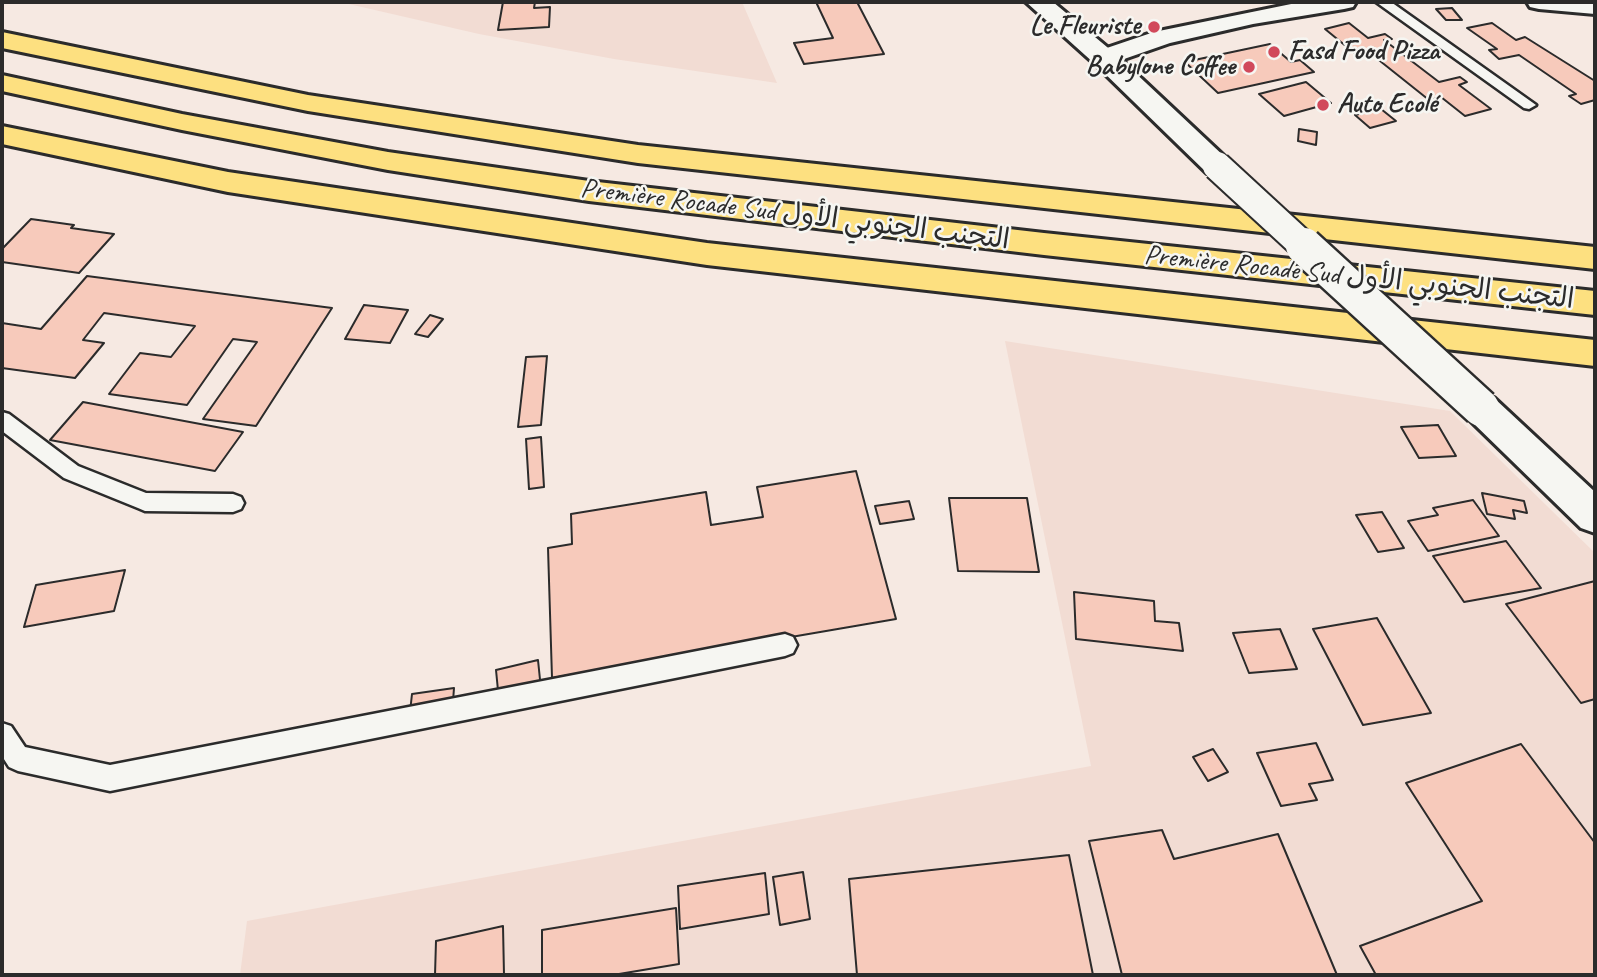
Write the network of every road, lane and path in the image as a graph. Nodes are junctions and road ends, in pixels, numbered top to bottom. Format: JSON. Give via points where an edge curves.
{"nodes":[{"id":1,"x":1038,"y":2,"type":"edge"},
{"id":2,"x":1344,"y":2,"type":"edge"},
{"id":3,"x":1383,"y":2,"type":"edge"},
{"id":4,"x":1539,"y":2,"type":"edge"},
{"id":5,"x":1595,"y":7,"type":"edge"},
{"id":6,"x":2,"y":40,"type":"edge"},
{"id":7,"x":1104,"y":58,"type":"junction"},
{"id":8,"x":2,"y":83,"type":"edge"},
{"id":9,"x":1529,"y":105,"type":"dead end"},
{"id":10,"x":7,"y":136,"type":"edge"},
{"id":11,"x":1595,"y":258,"type":"edge"},
{"id":12,"x":1595,"y":303,"type":"edge"},
{"id":13,"x":1595,"y":353,"type":"edge"},
{"id":14,"x":2,"y":420,"type":"edge"},
{"id":15,"x":233,"y":503,"type":"dead end"},
{"id":16,"x":1595,"y":516,"type":"edge"},
{"id":17,"x":785,"y":645,"type":"dead end"},
{"id":18,"x":2,"y":735,"type":"edge"}],
"edges":[{"from":1,"to":7,"type":"main road"},
{"from":2,"to":7,"type":"main road","via":[[1163,37]]},
{"from":3,"to":9,"type":"lane"},
{"from":4,"to":5,"type":"main road"},
{"from":6,"to":11,"type":"highway","name":"Première Rocade Sud التجنب الجنوبي الأول","via":[[309,103],[638,154]]},
{"from":7,"to":16,"type":"main road","bridge":true},
{"from":8,"to":12,"type":"highway","name":"Première Rocade Sud التجنب الجنوبي الأول","via":[[388,161],[589,191]]},
{"from":10,"to":13,"type":"highway","via":[[228,183],[707,254]]},
{"from":14,"to":15,"type":"lane","via":[[71,472],[145,502]]},
{"from":17,"to":18,"type":"lane","via":[[110,778],[18,758]]}]}
